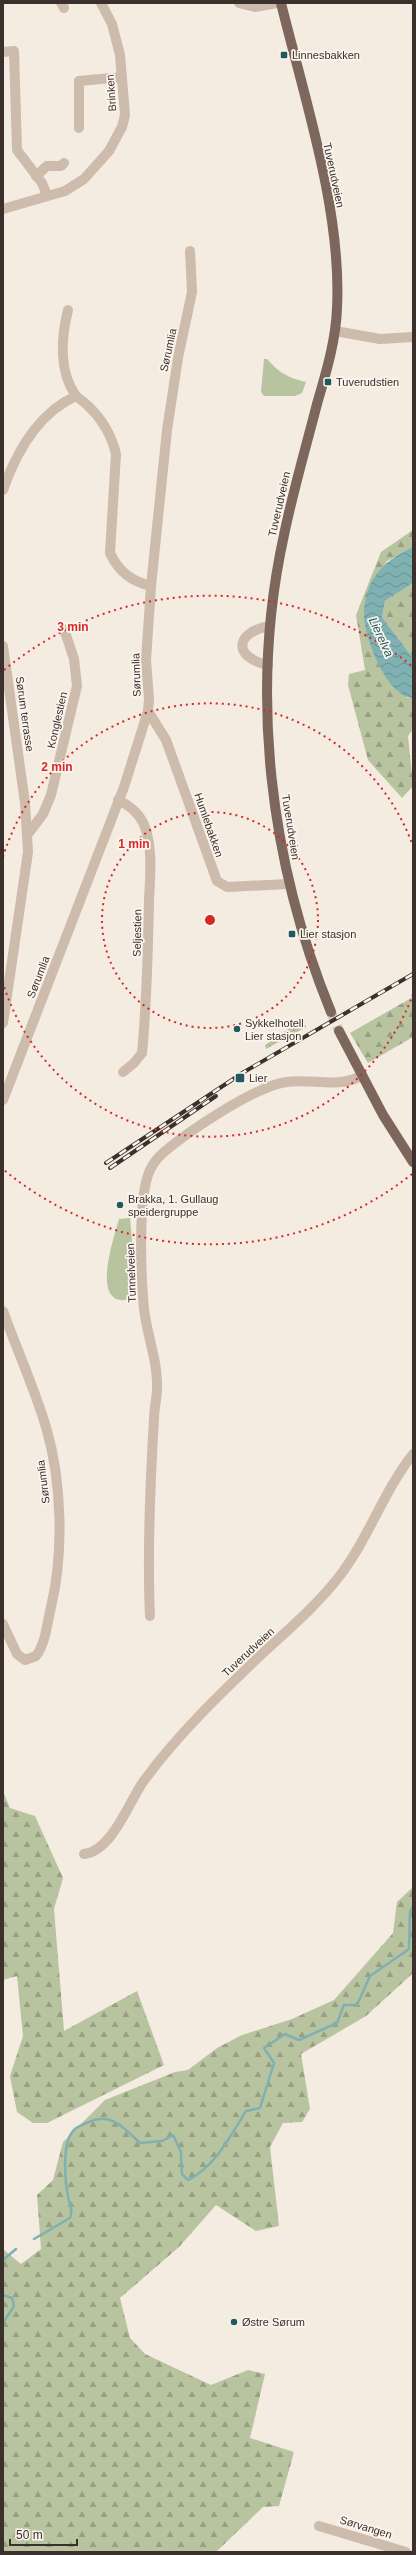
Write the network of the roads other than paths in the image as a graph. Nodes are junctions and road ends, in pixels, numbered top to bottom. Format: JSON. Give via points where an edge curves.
{"nodes":[{"id":1,"x":101,"y":3,"type":"edge"},
{"id":2,"x":239,"y":3,"type":"edge"},
{"id":3,"x":276,"y":3,"type":"edge"},
{"id":4,"x":281,"y":3,"type":"edge"},
{"id":5,"x":3,"y":52,"type":"edge"},
{"id":6,"x":122,"y":77,"type":"junction"},
{"id":7,"x":79,"y":128,"type":"dead end"},
{"id":8,"x":64,"y":163,"type":"dead end"},
{"id":9,"x":36,"y":176,"type":"junction"},
{"id":10,"x":47,"y":195,"type":"junction"},
{"id":11,"x":3,"y":209,"type":"edge"},
{"id":12,"x":190,"y":251,"type":"dead end"},
{"id":13,"x":68,"y":310,"type":"dead end"},
{"id":14,"x":334,"y":331,"type":"junction"},
{"id":15,"x":413,"y":337,"type":"edge"},
{"id":16,"x":76,"y":396,"type":"junction"},
{"id":17,"x":3,"y":490,"type":"edge"},
{"id":18,"x":151,"y":586,"type":"junction"},
{"id":19,"x":270,"y":626,"type":"junction"},
{"id":20,"x":64,"y":629,"type":"dead end"},
{"id":21,"x":3,"y":646,"type":"edge"},
{"id":22,"x":268,"y":665,"type":"junction"},
{"id":23,"x":6,"y":699,"type":"edge"},
{"id":24,"x":148,"y":711,"type":"junction"},
{"id":25,"x":118,"y":800,"type":"junction"},
{"id":26,"x":28,"y":834,"type":"junction"},
{"id":27,"x":288,"y":884,"type":"junction"},
{"id":28,"x":331,"y":1012,"type":"tunnel mouth"},
{"id":29,"x":3,"y":1023,"type":"edge"},
{"id":30,"x":339,"y":1031,"type":"tunnel mouth"},
{"id":31,"x":123,"y":1072,"type":"dead end"},
{"id":32,"x":361,"y":1076,"type":"junction"},
{"id":33,"x":3,"y":1096,"type":"edge"},
{"id":34,"x":413,"y":1162,"type":"edge"},
{"id":35,"x":3,"y":1311,"type":"edge"},
{"id":36,"x":413,"y":1454,"type":"edge"},
{"id":37,"x":150,"y":1616,"type":"dead end"},
{"id":38,"x":3,"y":1624,"type":"edge"},
{"id":39,"x":84,"y":1854,"type":"dead end"},
{"id":40,"x":319,"y":2526,"type":"dead end"},
{"id":41,"x":406,"y":2552,"type":"edge"}],
"edges":[{"from":1,"to":6,"type":"street","name":"Brinken","via":[[116,35]]},
{"from":2,"to":3,"type":"street","via":[[255,8]]},
{"from":4,"to":14,"type":"main road","name":"Tuverudveien","via":[[332,222],[338,278]]},
{"from":5,"to":9,"type":"street","via":[[14,51],[17,150]]},
{"from":6,"to":7,"type":"street","via":[[79,81]]},
{"from":6,"to":10,"type":"street","name":"Brinken","via":[[125,115],[114,142],[84,179],[65,191]]},
{"from":8,"to":9,"type":"street","via":[[61,166],[47,166]]},
{"from":9,"to":10,"type":"street"},
{"from":10,"to":11,"type":"street","name":"Brinken"},
{"from":12,"to":18,"type":"street","name":"Sørumlia","via":[[192,292],[178,358],[167,430]]},
{"from":13,"to":16,"type":"street","via":[[62,339],[65,366],[71,389]]},
{"from":14,"to":15,"type":"street","via":[[380,339]]},
{"from":14,"to":19,"type":"main road","name":"Tuverudveien","via":[[284,536]]},
{"from":16,"to":17,"type":"street","via":[[50,414],[34,431],[17,457]]},
{"from":16,"to":18,"type":"street","via":[[98,415],[116,454],[110,553],[117,567],[127,577]]},
{"from":18,"to":24,"type":"street","name":"Sørumlia","via":[[146,660]]},
{"from":19,"to":22,"type":"main road","name":"Tuverudveien"},
{"from":19,"to":22,"type":"street","via":[[251,631],[245,637],[243,645],[250,660]]},
{"from":20,"to":26,"type":"street","name":"Konglestien","via":[[74,659],[77,686],[48,804]]},
{"from":21,"to":23,"type":"street","name":"Sørum terrasse"},
{"from":22,"to":27,"type":"main road","name":"Tuverudveien","via":[[271,762]]},
{"from":23,"to":26,"type":"street","name":"Sørum terrasse"},
{"from":24,"to":25,"type":"street","name":"Sørumlia"},
{"from":24,"to":27,"type":"street","name":"Humlebakken","via":[[166,740],[217,881],[227,887]]},
{"from":25,"to":31,"type":"street","name":"Seljestien","via":[[131,807],[140,818],[145,827],[149,854],[148,977],[142,1053],[134,1064]]},
{"from":25,"to":33,"type":"street","name":"Sørumlia"},
{"from":26,"to":29,"type":"street","name":"Sørum terrasse","via":[[27,867]]},
{"from":27,"to":28,"type":"main road","name":"Tuverudveien","via":[[311,963]]},
{"from":30,"to":32,"type":"main road"},
{"from":32,"to":34,"type":"main road"},
{"from":32,"to":37,"type":"street","name":"Tunnelveien","via":[[347,1083],[338,1084],[284,1082],[255,1094],[163,1152],[148,1175],[144,1204],[142,1271],[144,1310],[155,1363],[157,1388],[148,1561]]},
{"from":35,"to":38,"type":"street","name":"Sørumlia","via":[[47,1429],[56,1478],[60,1521],[55,1590],[43,1642],[36,1656],[25,1660],[17,1654]]},
{"from":36,"to":39,"type":"street","name":"Tuverudveien","via":[[355,1554],[338,1578],[298,1623],[234,1681],[196,1720],[144,1782],[111,1836],[94,1851]]},
{"from":40,"to":41,"type":"street","name":"Sørvangen"}]}
